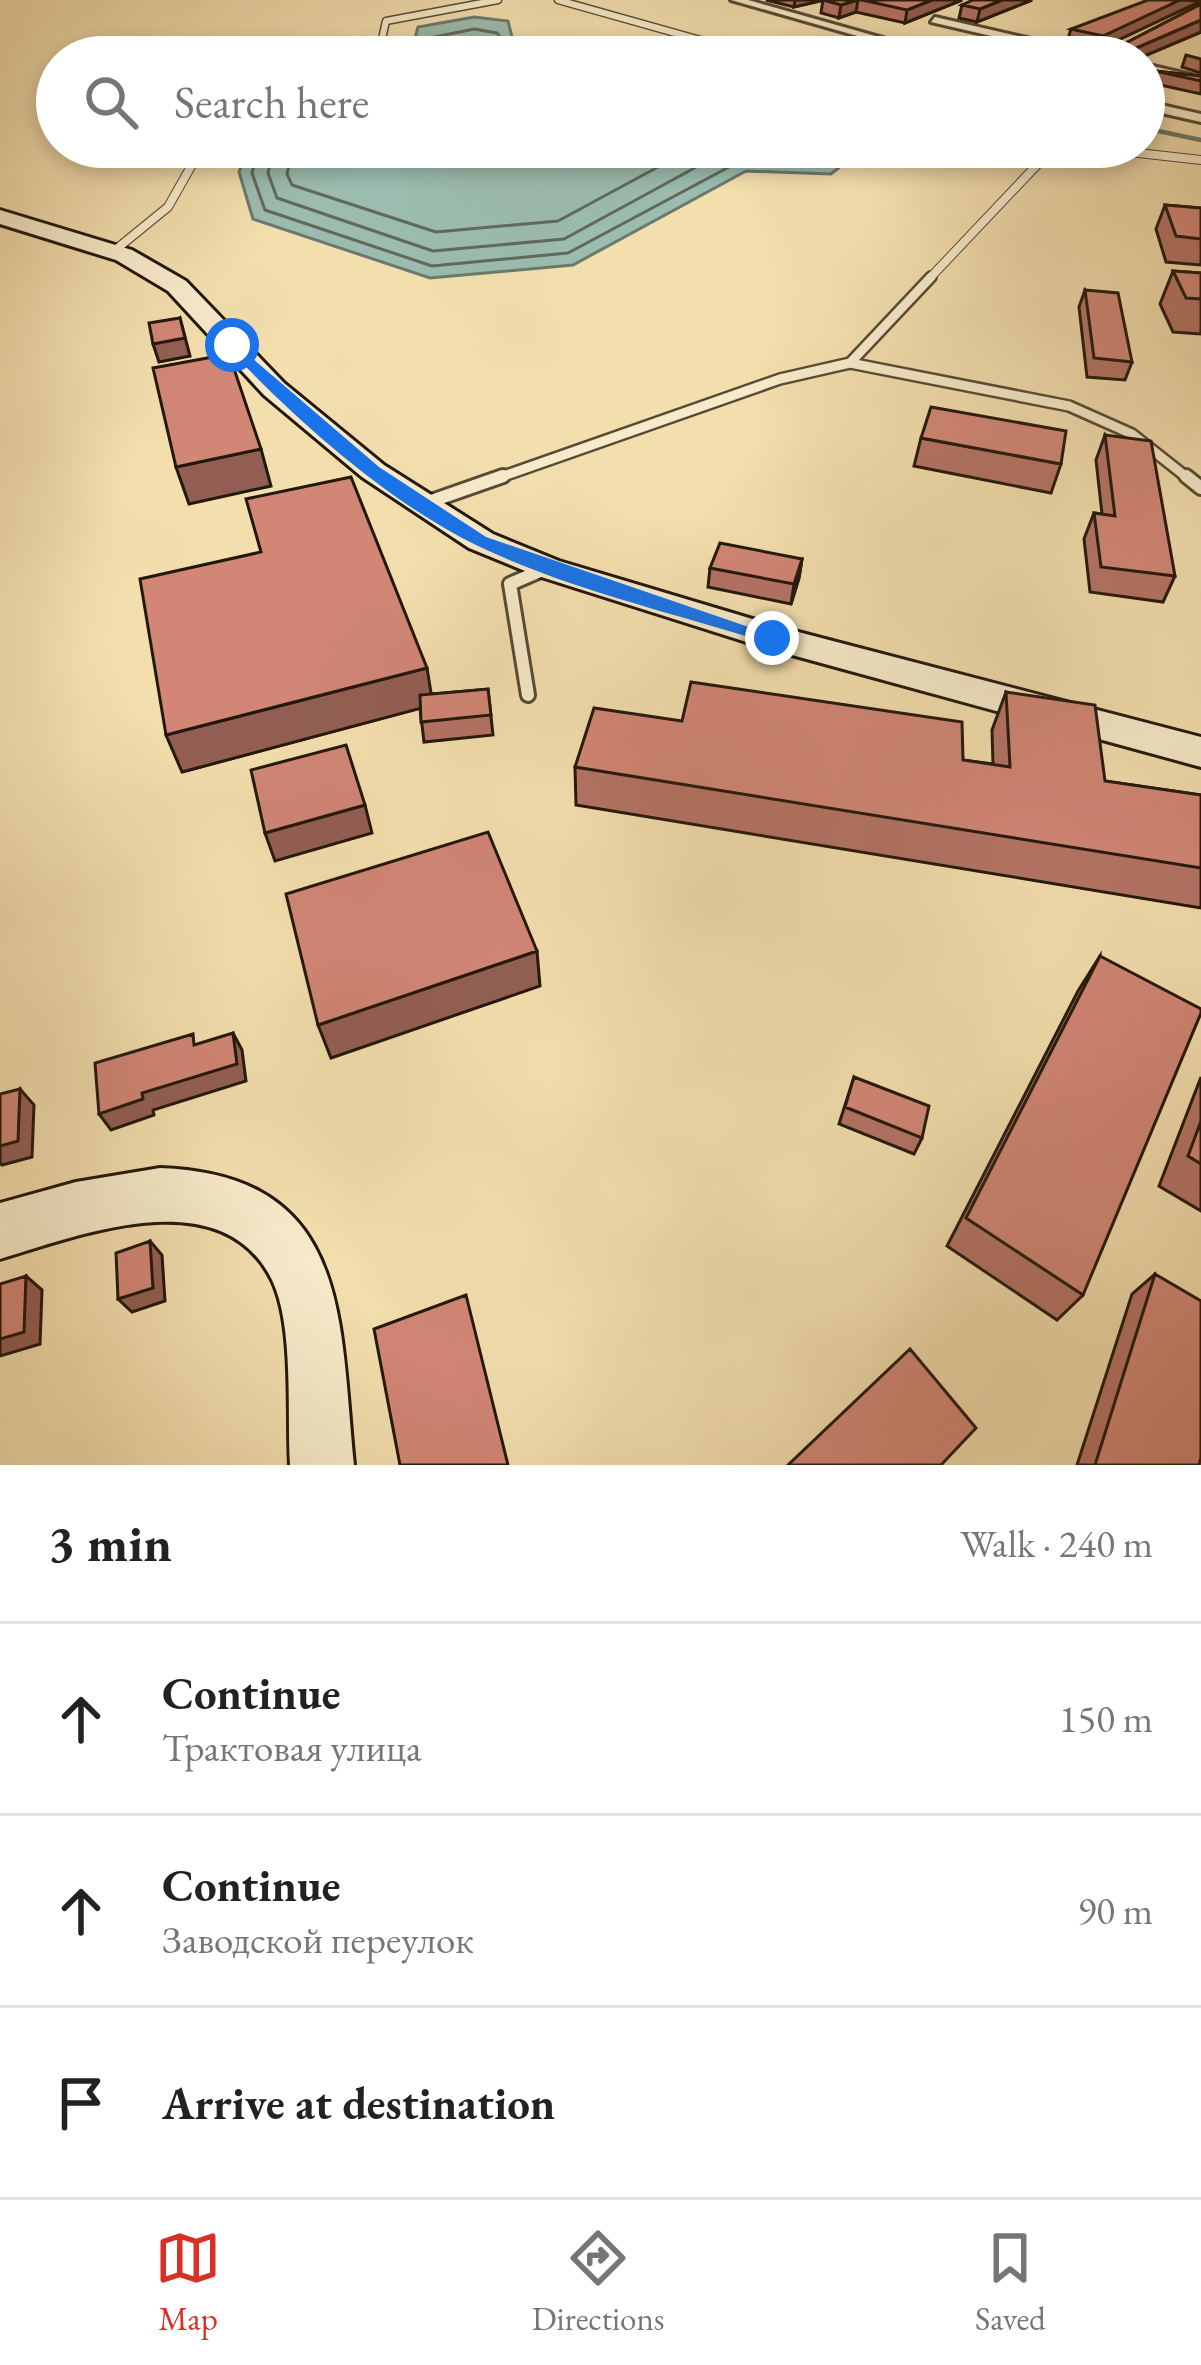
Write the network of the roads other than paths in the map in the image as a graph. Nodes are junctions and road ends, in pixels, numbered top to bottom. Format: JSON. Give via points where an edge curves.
{"nodes":[{"id":1,"x":498,"y":0,"type":"edge"},
{"id":2,"x":558,"y":0,"type":"edge"},
{"id":3,"x":736,"y":0,"type":"edge"},
{"id":4,"x":967,"y":7,"type":"edge"},
{"id":5,"x":816,"y":8,"type":"dead end"},
{"id":6,"x":793,"y":16,"type":"junction"},
{"id":7,"x":935,"y":20,"type":"junction"},
{"id":8,"x":918,"y":26,"type":"dead end"},
{"id":9,"x":900,"y":33,"type":"dead end"},
{"id":10,"x":384,"y":36,"type":"edge"},
{"id":11,"x":686,"y":36,"type":"edge"},
{"id":12,"x":868,"y":36,"type":"edge"},
{"id":13,"x":893,"y":36,"type":"edge"},
{"id":14,"x":1005,"y":36,"type":"edge"},
{"id":15,"x":1165,"y":73,"type":"edge"},
{"id":16,"x":1201,"y":81,"type":"edge"},
{"id":17,"x":1165,"y":110,"type":"edge"},
{"id":18,"x":1201,"y":118,"type":"edge"},
{"id":19,"x":1165,"y":156,"type":"edge"},
{"id":20,"x":1201,"y":160,"type":"edge"},
{"id":21,"x":193,"y":168,"type":"edge"},
{"id":22,"x":1034,"y":168,"type":"edge"},
{"id":23,"x":0,"y":217,"type":"edge"},
{"id":24,"x":114,"y":251,"type":"junction"},
{"id":25,"x":850,"y":363,"type":"junction"},
{"id":26,"x":1201,"y":488,"type":"edge"},
{"id":27,"x":423,"y":505,"type":"junction"},
{"id":28,"x":547,"y":568,"type":"junction"},
{"id":29,"x":528,"y":695,"type":"dead end"},
{"id":30,"x":1201,"y":752,"type":"edge"},
{"id":31,"x":0,"y":1231,"type":"edge"},
{"id":32,"x":322,"y":1465,"type":"edge"}],
"edges":[{"from":1,"to":10,"type":"lane","via":[[386,21]]},
{"from":2,"to":11,"type":"lane"},
{"from":3,"to":6,"type":"street"},
{"from":4,"to":7,"type":"street"},
{"from":5,"to":6,"type":"street"},
{"from":6,"to":12,"type":"street"},
{"from":7,"to":8,"type":"street"},
{"from":7,"to":14,"type":"street"},
{"from":9,"to":13,"type":"street"},
{"from":15,"to":16,"type":"street"},
{"from":17,"to":18,"type":"street"},
{"from":19,"to":20,"type":"lane"},
{"from":21,"to":24,"type":"lane","via":[[149,226]]},
{"from":22,"to":25,"type":"lane"},
{"from":23,"to":24,"type":"street"},
{"from":24,"to":27,"type":"street","via":[[177,286],[274,389]]},
{"from":25,"to":26,"type":"lane","via":[[1069,406],[1132,434]]},
{"from":25,"to":27,"type":"lane","via":[[780,379]]},
{"from":27,"to":28,"type":"street"},
{"from":28,"to":29,"type":"lane","via":[[510,584]]},
{"from":28,"to":30,"type":"street","via":[[772,638]]},
{"from":31,"to":32,"type":"street","via":[[106,1201],[192,1193],[249,1211],[294,1262]]}]}
